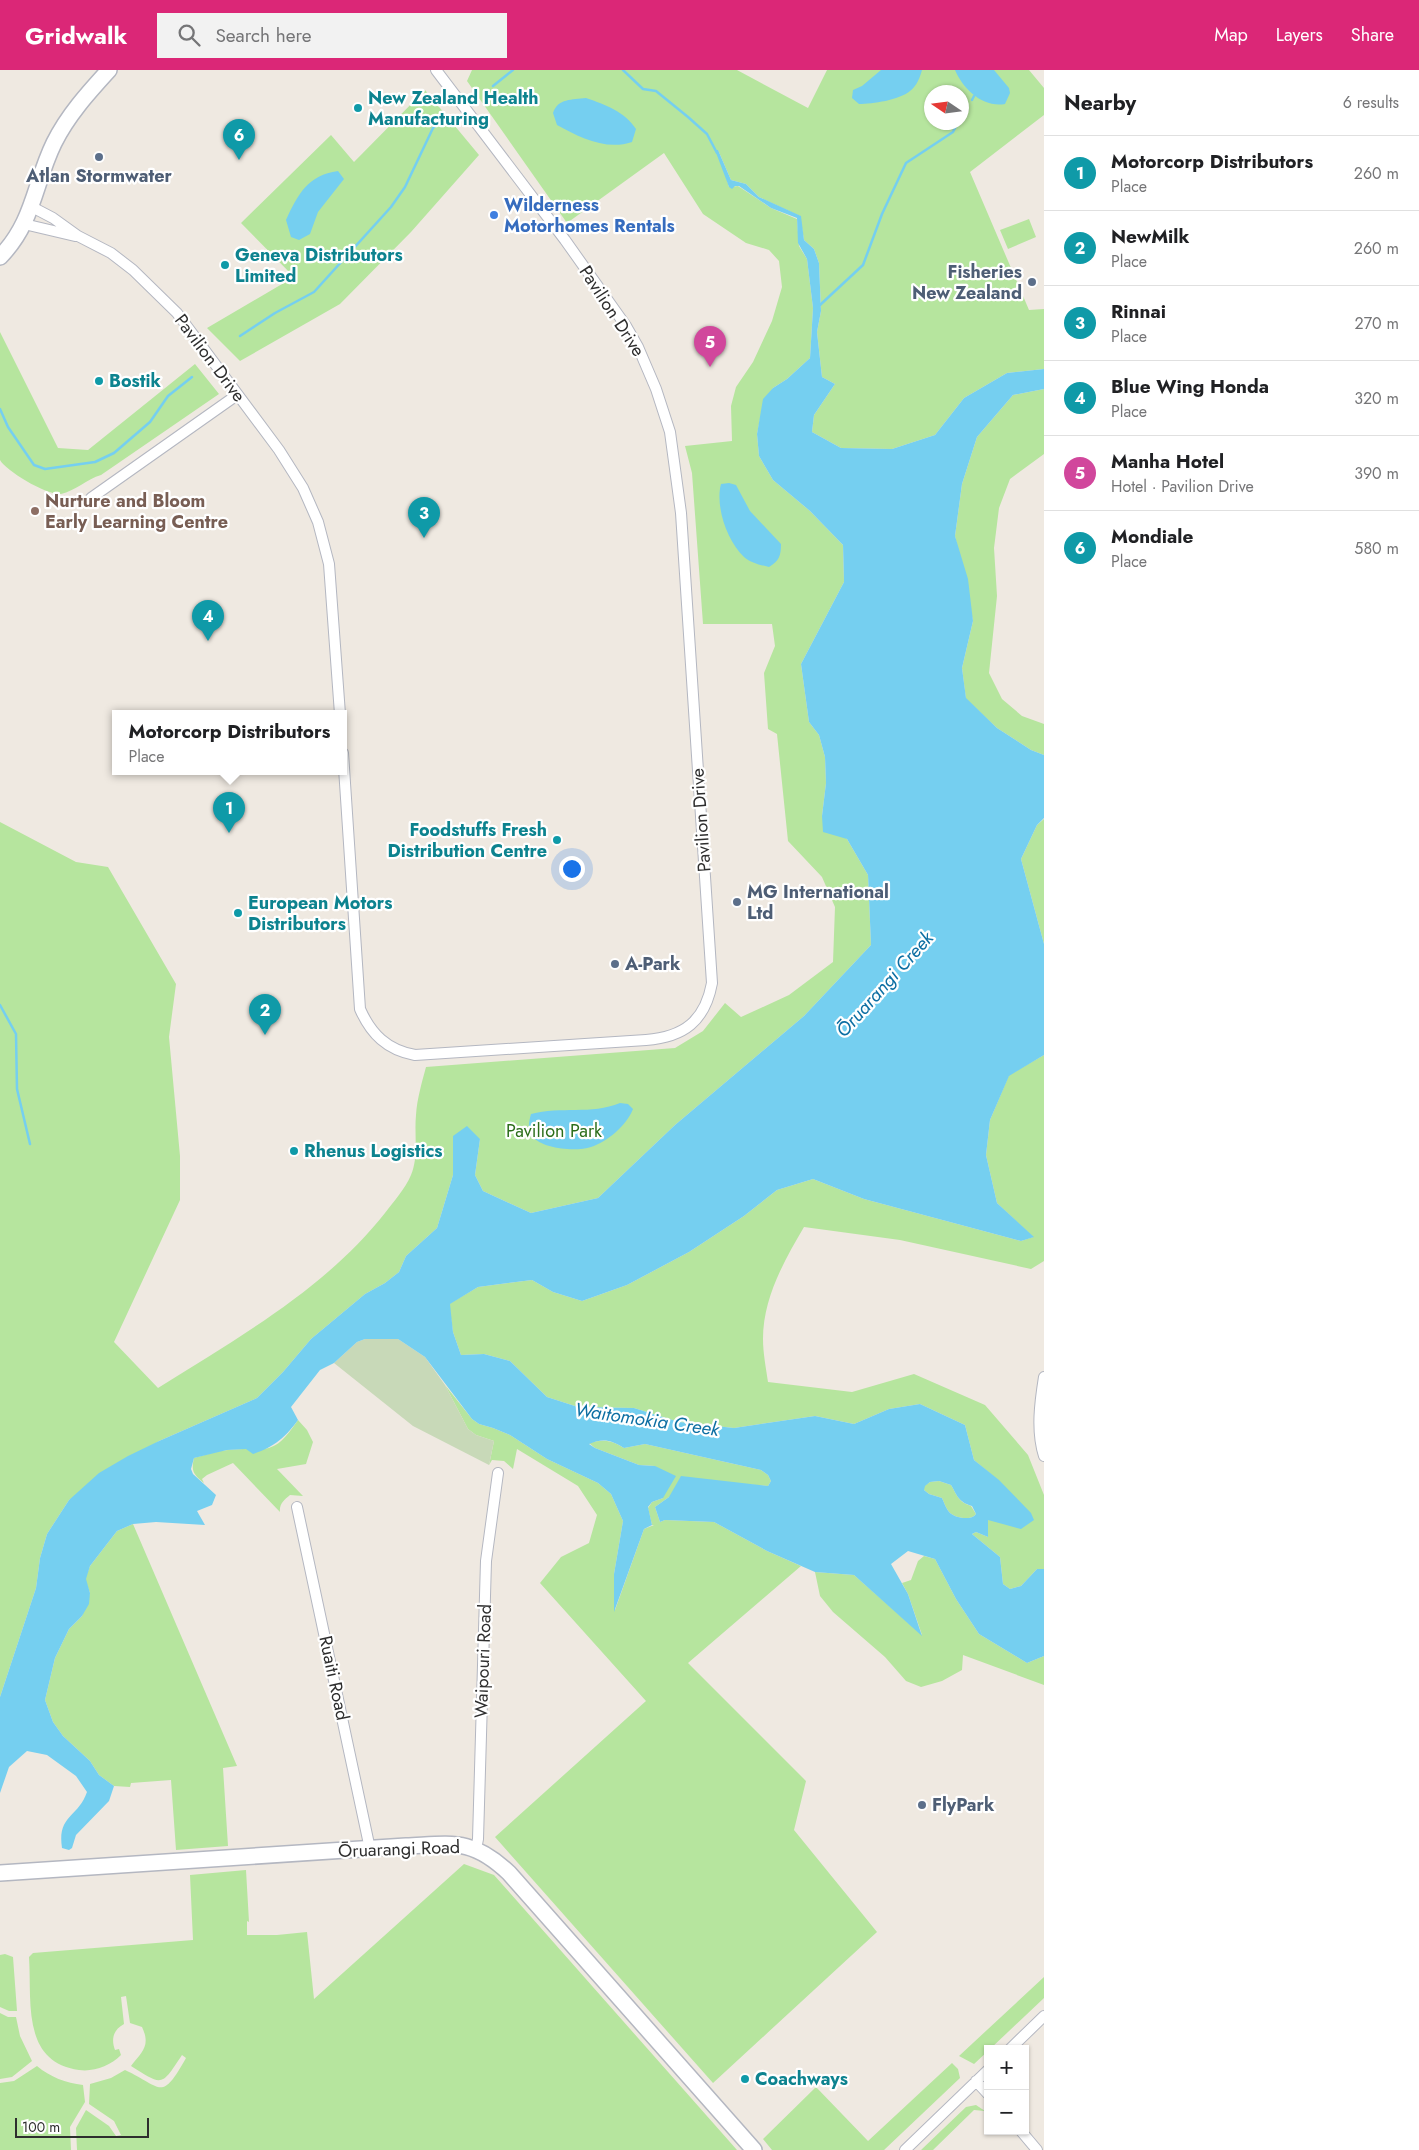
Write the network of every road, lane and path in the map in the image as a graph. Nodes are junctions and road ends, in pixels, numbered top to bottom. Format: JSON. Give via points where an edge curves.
{"nodes":[{"id":1,"x":109,"y":70,"type":"edge"},
{"id":2,"x":436,"y":70,"type":"edge"},
{"id":3,"x":32,"y":207,"type":"junction"},
{"id":4,"x":24,"y":224,"type":"junction"},
{"id":5,"x":78,"y":236,"type":"junction"},
{"id":6,"x":0,"y":257,"type":"edge"},
{"id":7,"x":237,"y":395,"type":"junction"},
{"id":8,"x":90,"y":498,"type":"dead end"},
{"id":9,"x":340,"y":710,"type":"edge"},
{"id":10,"x":344,"y":775,"type":"edge"},
{"id":11,"x":1044,"y":1377,"type":"edge"},
{"id":12,"x":1044,"y":1456,"type":"edge"},
{"id":13,"x":498,"y":1473,"type":"dead end"},
{"id":14,"x":298,"y":1507,"type":"dead end"},
{"id":15,"x":370,"y":1849,"type":"junction"},
{"id":16,"x":476,"y":1849,"type":"junction"},
{"id":17,"x":0,"y":1873,"type":"edge"},
{"id":18,"x":1044,"y":2016,"type":"edge"},
{"id":19,"x":1014,"y":2045,"type":"edge"},
{"id":20,"x":984,"y":2074,"type":"edge"},
{"id":21,"x":976,"y":2081,"type":"junction"},
{"id":22,"x":984,"y":2090,"type":"edge"},
{"id":23,"x":1024,"y":2135,"type":"edge"},
{"id":24,"x":754,"y":2150,"type":"edge"},
{"id":25,"x":905,"y":2150,"type":"edge"},
{"id":26,"x":1037,"y":2150,"type":"edge"}],
"edges":[{"from":1,"to":3,"type":"street","via":[[84,96],[53,144]]},
{"from":2,"to":10,"type":"street","name":"Pavilion Drive","via":[[626,326],[656,389],[670,432],[681,513],[712,983],[698,1018],[679,1033],[664,1039],[415,1055],[384,1044],[372,1032],[360,1009]]},
{"from":3,"to":4,"type":"street"},
{"from":3,"to":5,"type":"street","name":"Pavilion Drive"},
{"from":4,"to":5,"type":"street","name":"Pavilion Drive"},
{"from":4,"to":6,"type":"street","via":[[17,238]]},
{"from":5,"to":7,"type":"street","name":"Pavilion Drive","via":[[111,253],[133,270],[177,313]]},
{"from":7,"to":8,"type":"street"},
{"from":7,"to":9,"type":"street","name":"Pavilion Drive","via":[[279,450],[303,488],[318,522],[329,565]]},
{"from":11,"to":12,"type":"street","via":[[1039,1417]]},
{"from":13,"to":16,"type":"street","name":"Waipouri Road","via":[[486,1561]]},
{"from":14,"to":15,"type":"street","name":"Ruaiti Road"},
{"from":15,"to":16,"type":"street","name":"Ōruarangi Road","via":[[450,1844]]},
{"from":15,"to":17,"type":"street","name":"Ōruarangi Road"},
{"from":16,"to":24,"type":"street","name":"Ōruarangi Road","via":[[509,1873]]},
{"from":18,"to":19,"type":"street"},
{"from":20,"to":21,"type":"street"},
{"from":21,"to":22,"type":"street"},
{"from":21,"to":25,"type":"street"},
{"from":23,"to":26,"type":"street"}]}
